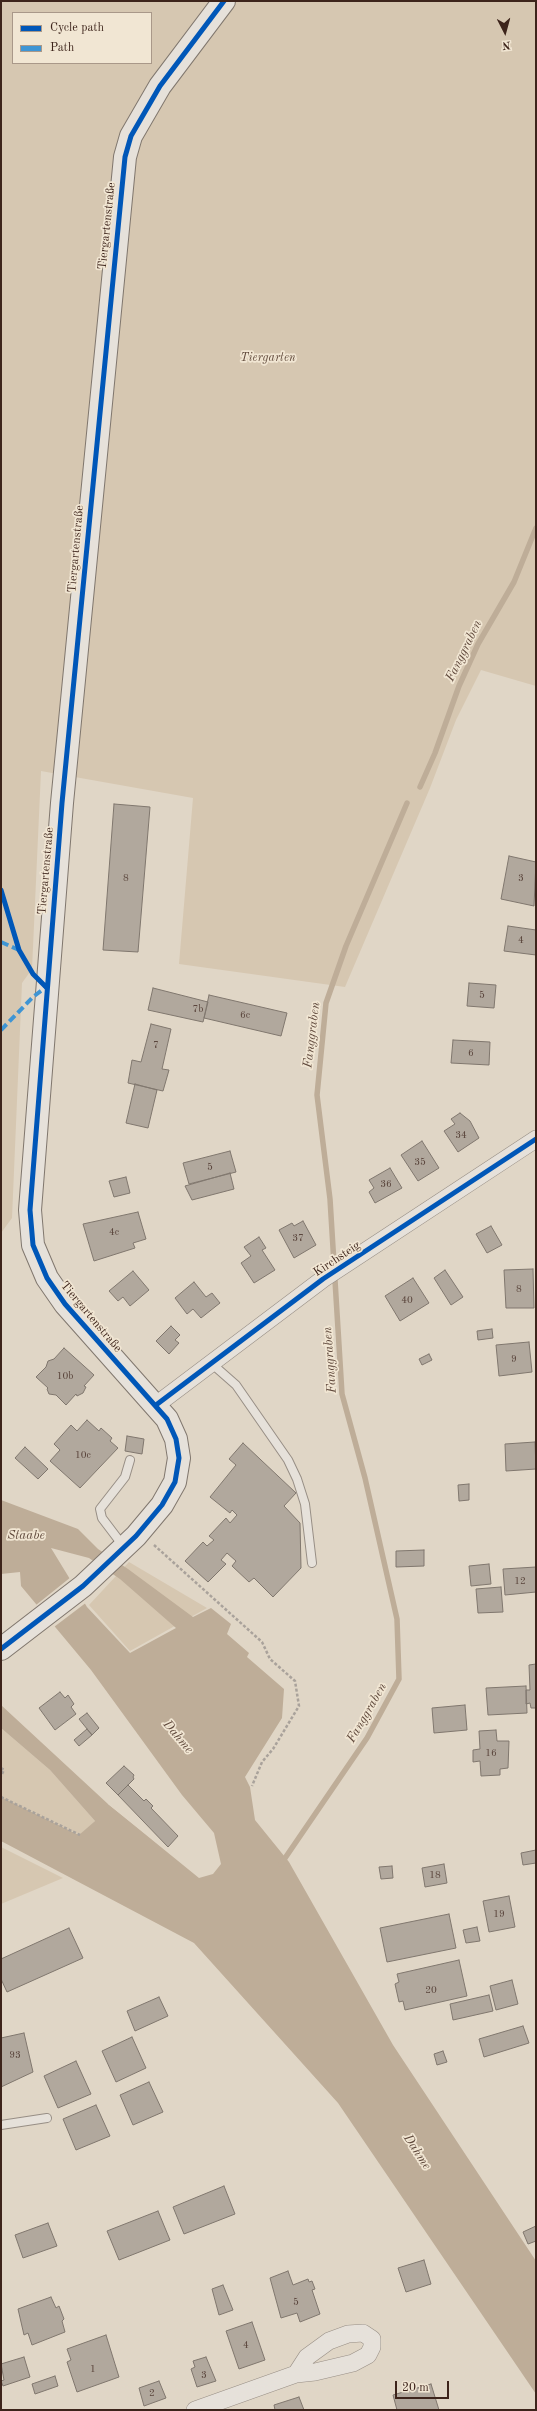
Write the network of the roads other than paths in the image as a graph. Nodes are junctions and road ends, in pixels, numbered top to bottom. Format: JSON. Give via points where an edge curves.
{"nodes":[{"id":1,"x":224,"y":1,"type":"edge"},
{"id":2,"x":536,"y":1139,"type":"edge"},
{"id":3,"x":211,"y":1363,"type":"junction"},
{"id":4,"x":156,"y":1405,"type":"junction"},
{"id":5,"x":130,"y":1460,"type":"dead end"},
{"id":6,"x":121,"y":1550,"type":"junction"},
{"id":7,"x":312,"y":1563,"type":"dead end"},
{"id":8,"x":1,"y":1649,"type":"edge"},
{"id":9,"x":47,"y":2118,"type":"dead end"},
{"id":10,"x":1,"y":2125,"type":"edge"},
{"id":11,"x":296,"y":2374,"type":"dead end"},
{"id":12,"x":195,"y":2410,"type":"edge"}],
"edges":[{"from":1,"to":4,"type":"street","name":"Tiergartenstraße","via":[[160,86],[131,136],[125,157],[62,803],[30,1210],[33,1244],[55,1292]]},
{"from":2,"to":3,"type":"street","name":"Kirchsteig","via":[[323,1279]]},
{"from":3,"to":4,"type":"street","name":"Kirchsteig"},
{"from":3,"to":7,"type":"lane","via":[[236,1385],[288,1460],[305,1504]]},
{"from":4,"to":6,"type":"street","name":"Tiergartenstraße","via":[[167,1419],[176,1439],[179,1458],[175,1482],[162,1505]]},
{"from":5,"to":6,"type":"lane","via":[[125,1477],[100,1509],[102,1518]]},
{"from":6,"to":8,"type":"street","name":"Tiergartenstraße","via":[[83,1586]]},
{"from":9,"to":10,"type":"lane"},
{"from":11,"to":12,"type":"street"}]}
